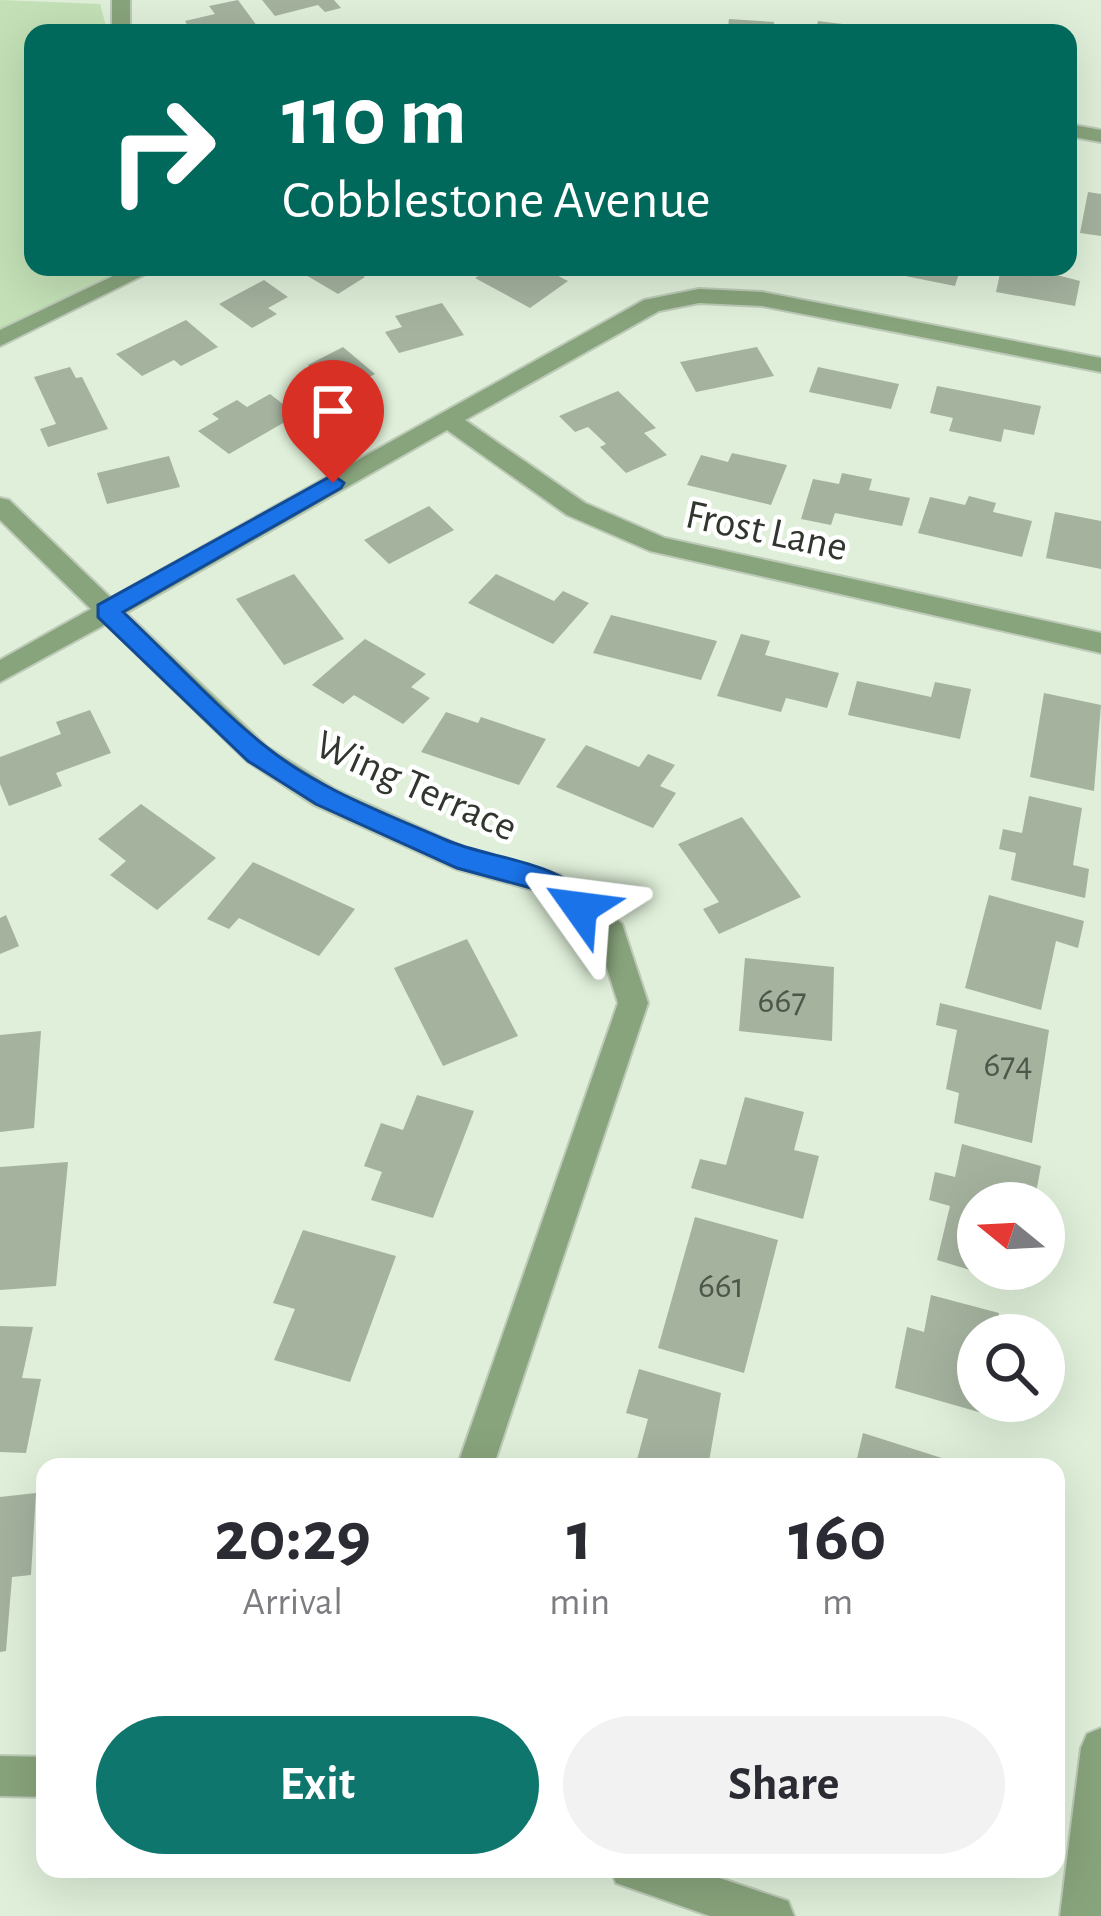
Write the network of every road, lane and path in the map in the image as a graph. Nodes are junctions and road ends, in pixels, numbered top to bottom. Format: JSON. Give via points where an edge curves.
{"nodes":[{"id":1,"x":130,"y":276,"type":"edge"},
{"id":2,"x":0,"y":339,"type":"edge"},
{"id":3,"x":1101,"y":365,"type":"edge"},
{"id":4,"x":447,"y":418,"type":"junction"},
{"id":5,"x":0,"y":506,"type":"edge"},
{"id":6,"x":106,"y":611,"type":"junction"},
{"id":7,"x":1101,"y":643,"type":"edge"},
{"id":8,"x":0,"y":672,"type":"edge"},
{"id":9,"x":479,"y":1458,"type":"edge"},
{"id":10,"x":1101,"y":1748,"type":"edge"},
{"id":11,"x":0,"y":1777,"type":"edge"},
{"id":12,"x":36,"y":1777,"type":"edge"},
{"id":13,"x":657,"y":1878,"type":"edge"},
{"id":14,"x":772,"y":1916,"type":"edge"},
{"id":15,"x":1082,"y":1916,"type":"edge"}],
"edges":[{"from":1,"to":2,"type":"street"},
{"from":3,"to":4,"type":"street","via":[[762,298],[699,296],[652,305]]},
{"from":4,"to":6,"type":"street"},
{"from":4,"to":7,"type":"street","name":"Frost Lane","via":[[576,509],[659,545]]},
{"from":5,"to":6,"type":"street","name":"Wing Terrace"},
{"from":6,"to":8,"type":"street"},
{"from":6,"to":9,"type":"street","name":"Wing Terrace","via":[[257,754],[466,861],[550,883],[611,933],[633,1003]]},
{"from":10,"to":15,"type":"street"},
{"from":11,"to":12,"type":"street"},
{"from":13,"to":14,"type":"street"}]}
